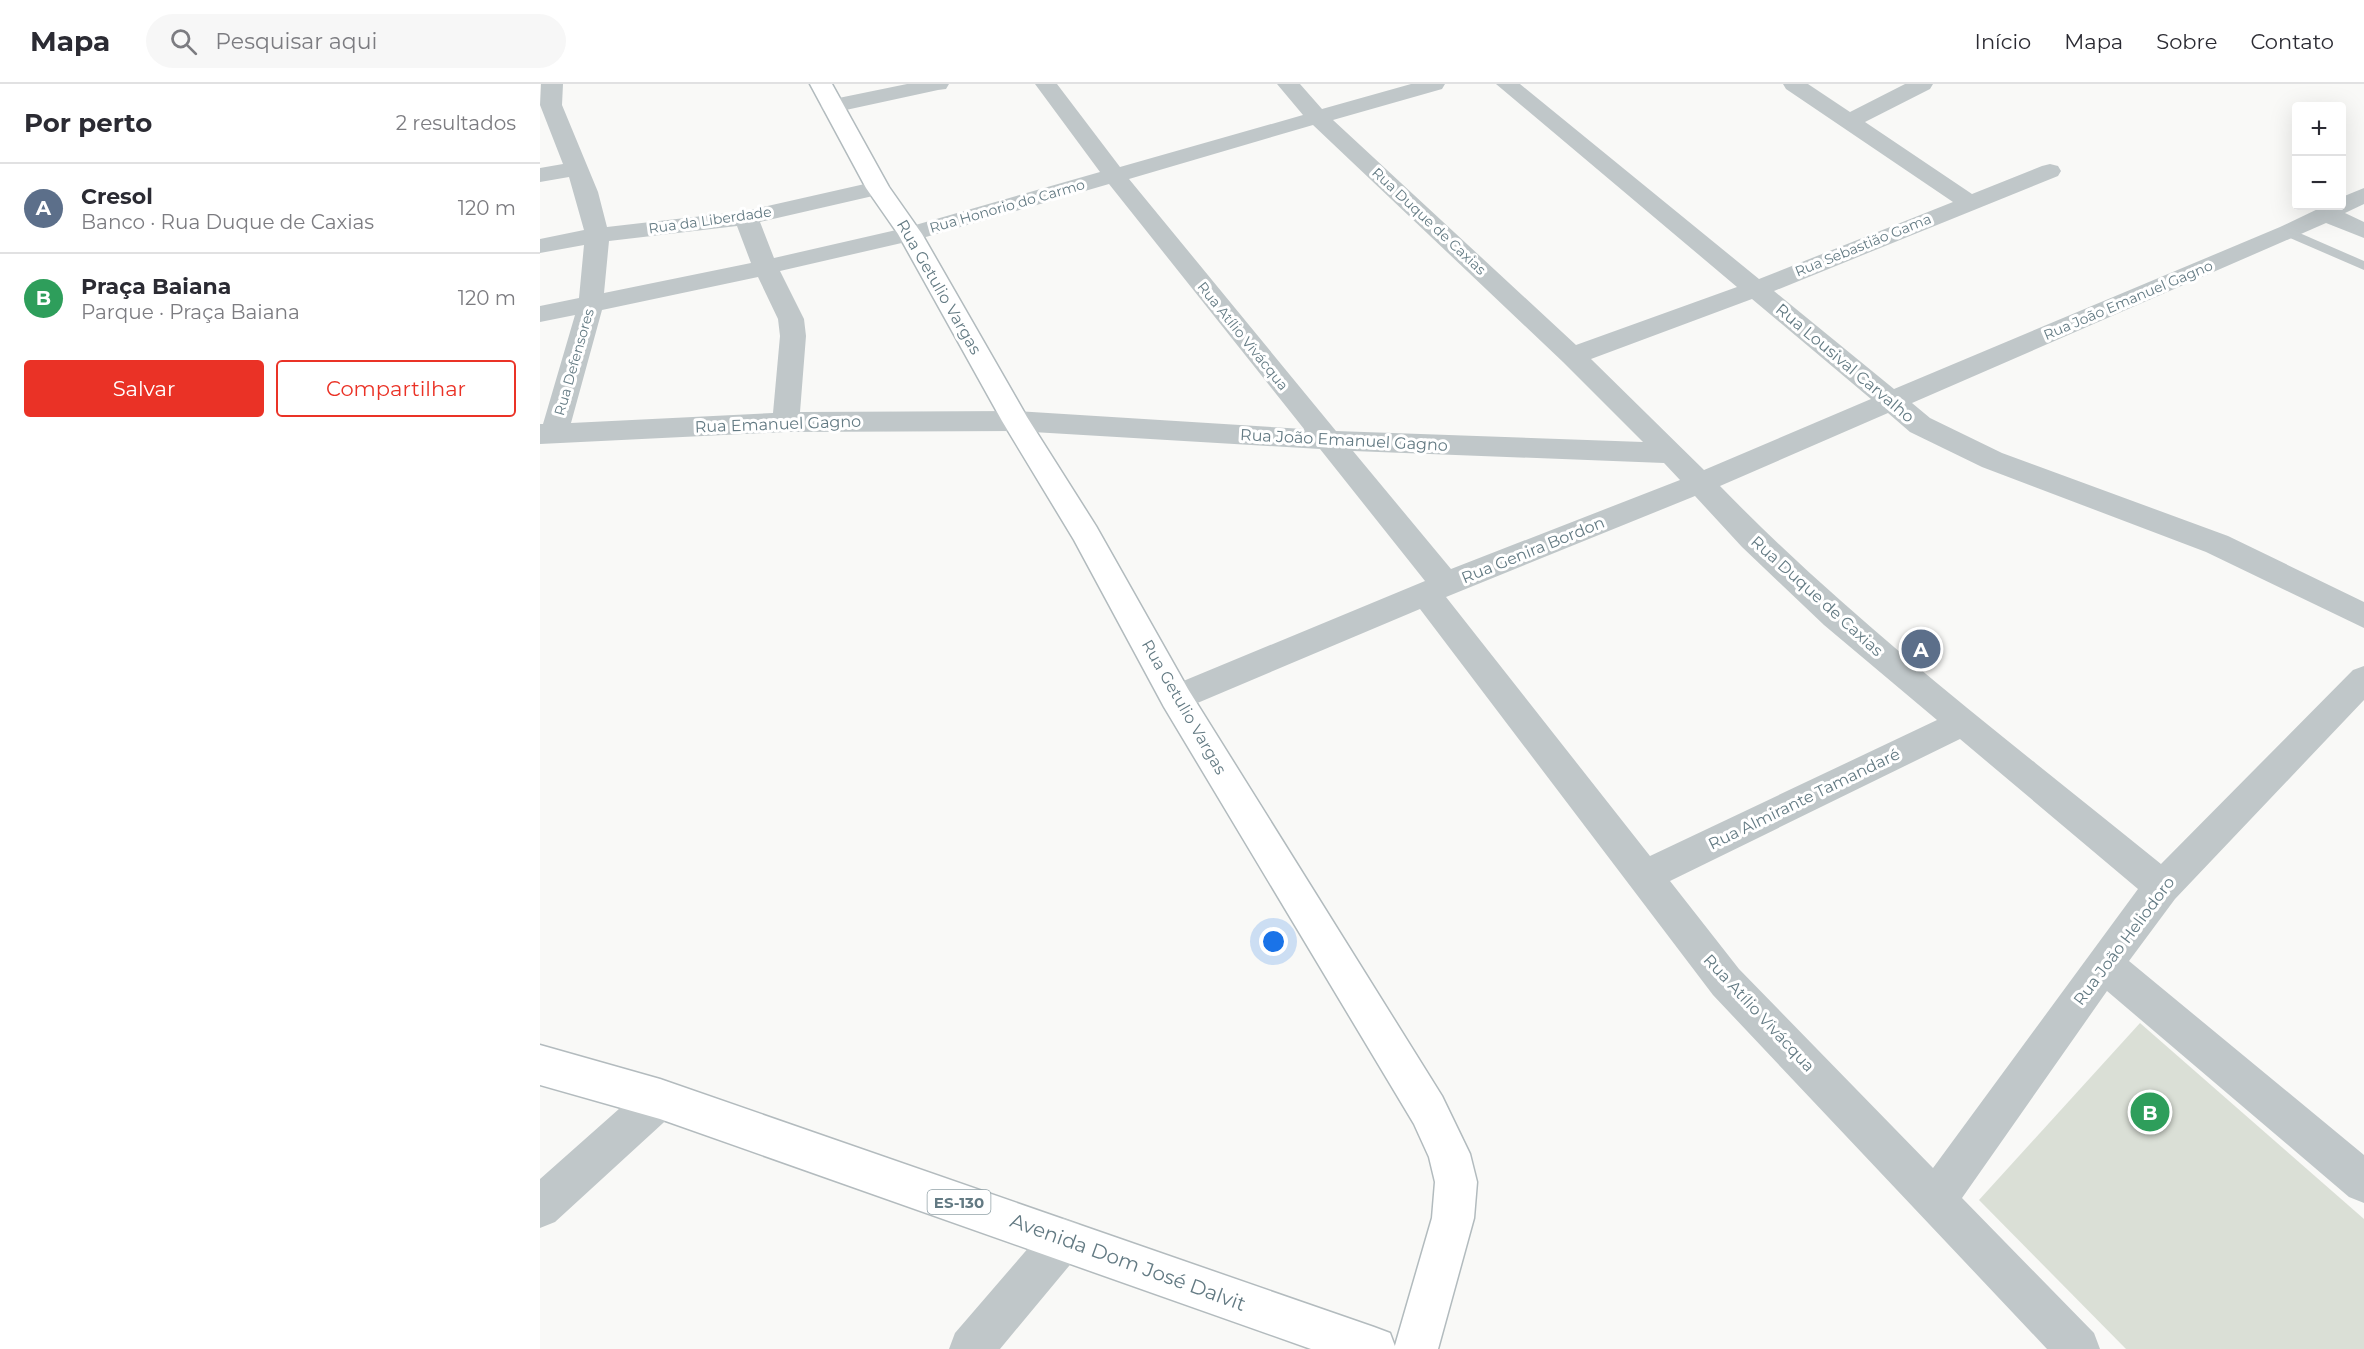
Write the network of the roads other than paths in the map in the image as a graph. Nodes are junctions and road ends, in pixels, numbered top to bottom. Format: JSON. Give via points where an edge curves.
{"nodes":[{"id":1,"x":938,"y":84,"type":"edge"},
{"id":2,"x":1046,"y":84,"type":"edge"},
{"id":3,"x":1288,"y":84,"type":"edge"},
{"id":4,"x":1434,"y":84,"type":"edge"},
{"id":5,"x":1507,"y":84,"type":"edge"},
{"id":6,"x":1794,"y":84,"type":"edge"},
{"id":7,"x":1922,"y":84,"type":"edge"},
{"id":8,"x":827,"y":95,"type":"edge"},
{"id":9,"x":548,"y":99,"type":"edge"},
{"id":10,"x":1318,"y":118,"type":"junction"},
{"id":11,"x":1849,"y":121,"type":"junction"},
{"id":12,"x":577,"y":170,"type":"junction"},
{"id":13,"x":2050,"y":171,"type":"dead end"},
{"id":14,"x":540,"y":175,"type":"edge"},
{"id":15,"x":1114,"y":175,"type":"junction"},
{"id":16,"x":878,"y":188,"type":"junction"},
{"id":17,"x":2364,"y":195,"type":"edge"},
{"id":18,"x":1969,"y":202,"type":"junction"},
{"id":19,"x":2326,"y":214,"type":"junction"},
{"id":20,"x":746,"y":218,"type":"junction"},
{"id":21,"x":2364,"y":231,"type":"edge"},
{"id":22,"x":2288,"y":232,"type":"junction"},
{"id":23,"x":910,"y":234,"type":"junction"},
{"id":24,"x":597,"y":235,"type":"junction"},
{"id":25,"x":540,"y":246,"type":"edge"},
{"id":26,"x":765,"y":266,"type":"junction"},
{"id":27,"x":2364,"y":266,"type":"edge"},
{"id":28,"x":1756,"y":289,"type":"junction"},
{"id":29,"x":591,"y":303,"type":"junction"},
{"id":30,"x":540,"y":314,"type":"edge"},
{"id":31,"x":1572,"y":356,"type":"junction"},
{"id":32,"x":1889,"y":402,"type":"junction"},
{"id":33,"x":1016,"y":421,"type":"junction"},
{"id":34,"x":786,"y":422,"type":"junction"},
{"id":35,"x":547,"y":433,"type":"edge"},
{"id":36,"x":1325,"y":439,"type":"junction"},
{"id":37,"x":1671,"y":453,"type":"junction"},
{"id":38,"x":1700,"y":483,"type":"junction"},
{"id":39,"x":1435,"y":590,"type":"junction"},
{"id":40,"x":2364,"y":616,"type":"edge"},
{"id":41,"x":2364,"y":679,"type":"edge"},
{"id":42,"x":1176,"y":698,"type":"junction"},
{"id":43,"x":1964,"y":722,"type":"junction"},
{"id":44,"x":1644,"y":876,"type":"junction"},
{"id":45,"x":2162,"y":887,"type":"junction"},
{"id":46,"x":2104,"y":964,"type":"junction"},
{"id":47,"x":540,"y":1065,"type":"edge"},
{"id":48,"x":660,"y":1098,"type":"junction"},
{"id":49,"x":2364,"y":1182,"type":"edge"},
{"id":50,"x":1936,"y":1200,"type":"junction"},
{"id":51,"x":540,"y":1207,"type":"edge"},
{"id":52,"x":1064,"y":1239,"type":"junction"},
{"id":53,"x":971,"y":1349,"type":"edge"},
{"id":54,"x":1374,"y":1349,"type":"edge"},
{"id":55,"x":1416,"y":1349,"type":"edge"},
{"id":56,"x":2078,"y":1349,"type":"edge"}],
"edges":[{"from":1,"to":8,"type":"street"},
{"from":2,"to":15,"type":"street","name":"Rua Atílio Vivácqua"},
{"from":3,"to":10,"type":"street","name":"Rua Duque de Caxias"},
{"from":4,"to":10,"type":"street","name":"Rua Honorio do Carmo"},
{"from":5,"to":28,"type":"street","name":"Rua Lousival Carvalho"},
{"from":6,"to":11,"type":"street"},
{"from":7,"to":11,"type":"street"},
{"from":8,"to":16,"type":"street","name":"Rua Getulio Vargas"},
{"from":9,"to":12,"type":"street","name":"Rua Defensores"},
{"from":10,"to":15,"type":"street","name":"Rua Honorio do Carmo"},
{"from":10,"to":31,"type":"street","name":"Rua Duque de Caxias"},
{"from":11,"to":18,"type":"street"},
{"from":12,"to":14,"type":"street"},
{"from":12,"to":24,"type":"street","name":"Rua Defensores"},
{"from":13,"to":18,"type":"street","name":"Rua Sebastião Gama"},
{"from":15,"to":23,"type":"street","name":"Rua Honorio do Carmo"},
{"from":15,"to":36,"type":"street","name":"Rua Atílio Vivácqua"},
{"from":16,"to":20,"type":"street","name":"Rua da Liberdade"},
{"from":16,"to":23,"type":"street","name":"Rua Getulio Vargas"},
{"from":17,"to":19,"type":"street","name":"Rua João Emanuel Gagno"},
{"from":18,"to":28,"type":"street","name":"Rua Sebastião Gama"},
{"from":19,"to":21,"type":"street"},
{"from":19,"to":22,"type":"street","name":"Rua João Emanuel Gagno"},
{"from":20,"to":24,"type":"street","name":"Rua da Liberdade"},
{"from":20,"to":26,"type":"street"},
{"from":22,"to":27,"type":"lane"},
{"from":22,"to":32,"type":"street","name":"Rua João Emanuel Gagno"},
{"from":23,"to":26,"type":"street","name":"Rua Honorio do Carmo"},
{"from":23,"to":33,"type":"street","name":"Rua Getulio Vargas"},
{"from":24,"to":25,"type":"street","name":"Rua da Liberdade"},
{"from":24,"to":29,"type":"street","name":"Rua Defensores"},
{"from":26,"to":29,"type":"street","name":"Rua Honorio do Carmo"},
{"from":26,"to":34,"type":"street","via":[[791,319]]},
{"from":28,"to":31,"type":"street"},
{"from":28,"to":32,"type":"street","name":"Rua Lousival Carvalho"},
{"from":29,"to":30,"type":"street","name":"Rua Honorio do Carmo"},
{"from":29,"to":35,"type":"street","name":"Rua Defensores"},
{"from":31,"to":37,"type":"street","name":"Rua Duque de Caxias"},
{"from":32,"to":38,"type":"street","name":"Rua Genira Bordon"},
{"from":32,"to":40,"type":"street","name":"Rua Lousival Carvalho","via":[[1955,444],[2217,544]]},
{"from":33,"to":34,"type":"street","name":"Rua Emanuel Gagno"},
{"from":33,"to":36,"type":"street","name":"Rua João Emanuel Gagno"},
{"from":33,"to":42,"type":"street","name":"Rua Getulio Vargas","via":[[1086,534]]},
{"from":34,"to":35,"type":"street","name":"Rua Emanuel Gagno"},
{"from":36,"to":37,"type":"street","name":"Rua João Emanuel Gagno","via":[[1413,446]]},
{"from":36,"to":39,"type":"street","name":"Rua Atílio Vivácqua"},
{"from":37,"to":38,"type":"street","name":"Rua Duque de Caxias"},
{"from":38,"to":39,"type":"street","name":"Rua Genira Bordon"},
{"from":38,"to":43,"type":"street","name":"Rua Duque de Caxias","via":[[1791,576]]},
{"from":39,"to":42,"type":"street","name":"Rua Genira Bordon"},
{"from":39,"to":44,"type":"street","name":"Rua Atílio Vivácqua"},
{"from":41,"to":45,"type":"street","name":"Rua João Heliodoro"},
{"from":42,"to":55,"type":"street","name":"Rua Getulio Vargas","via":[[1428,1110],[1449,1154],[1456,1182],[1453,1218]]},
{"from":43,"to":44,"type":"street","name":"Rua Almirante Tamandaré"},
{"from":43,"to":45,"type":"street","name":"Rua Duque de Caxias"},
{"from":44,"to":50,"type":"street","name":"Rua Atílio Vivácqua","via":[[1726,982]]},
{"from":45,"to":46,"type":"street","name":"Rua João Heliodoro"},
{"from":46,"to":49,"type":"street"},
{"from":46,"to":50,"type":"street","name":"Rua João Heliodoro"},
{"from":47,"to":48,"type":"street","name":"Avenida Dom José Dalvit","number":"ES-130"},
{"from":48,"to":51,"type":"street"},
{"from":48,"to":52,"type":"street","name":"Avenida Dom José Dalvit","number":"ES-130"},
{"from":50,"to":56,"type":"street","name":"Rua Atílio Vivácqua"},
{"from":52,"to":53,"type":"street"},
{"from":52,"to":54,"type":"street","name":"Avenida Dom José Dalvit","number":"ES-130"}]}
